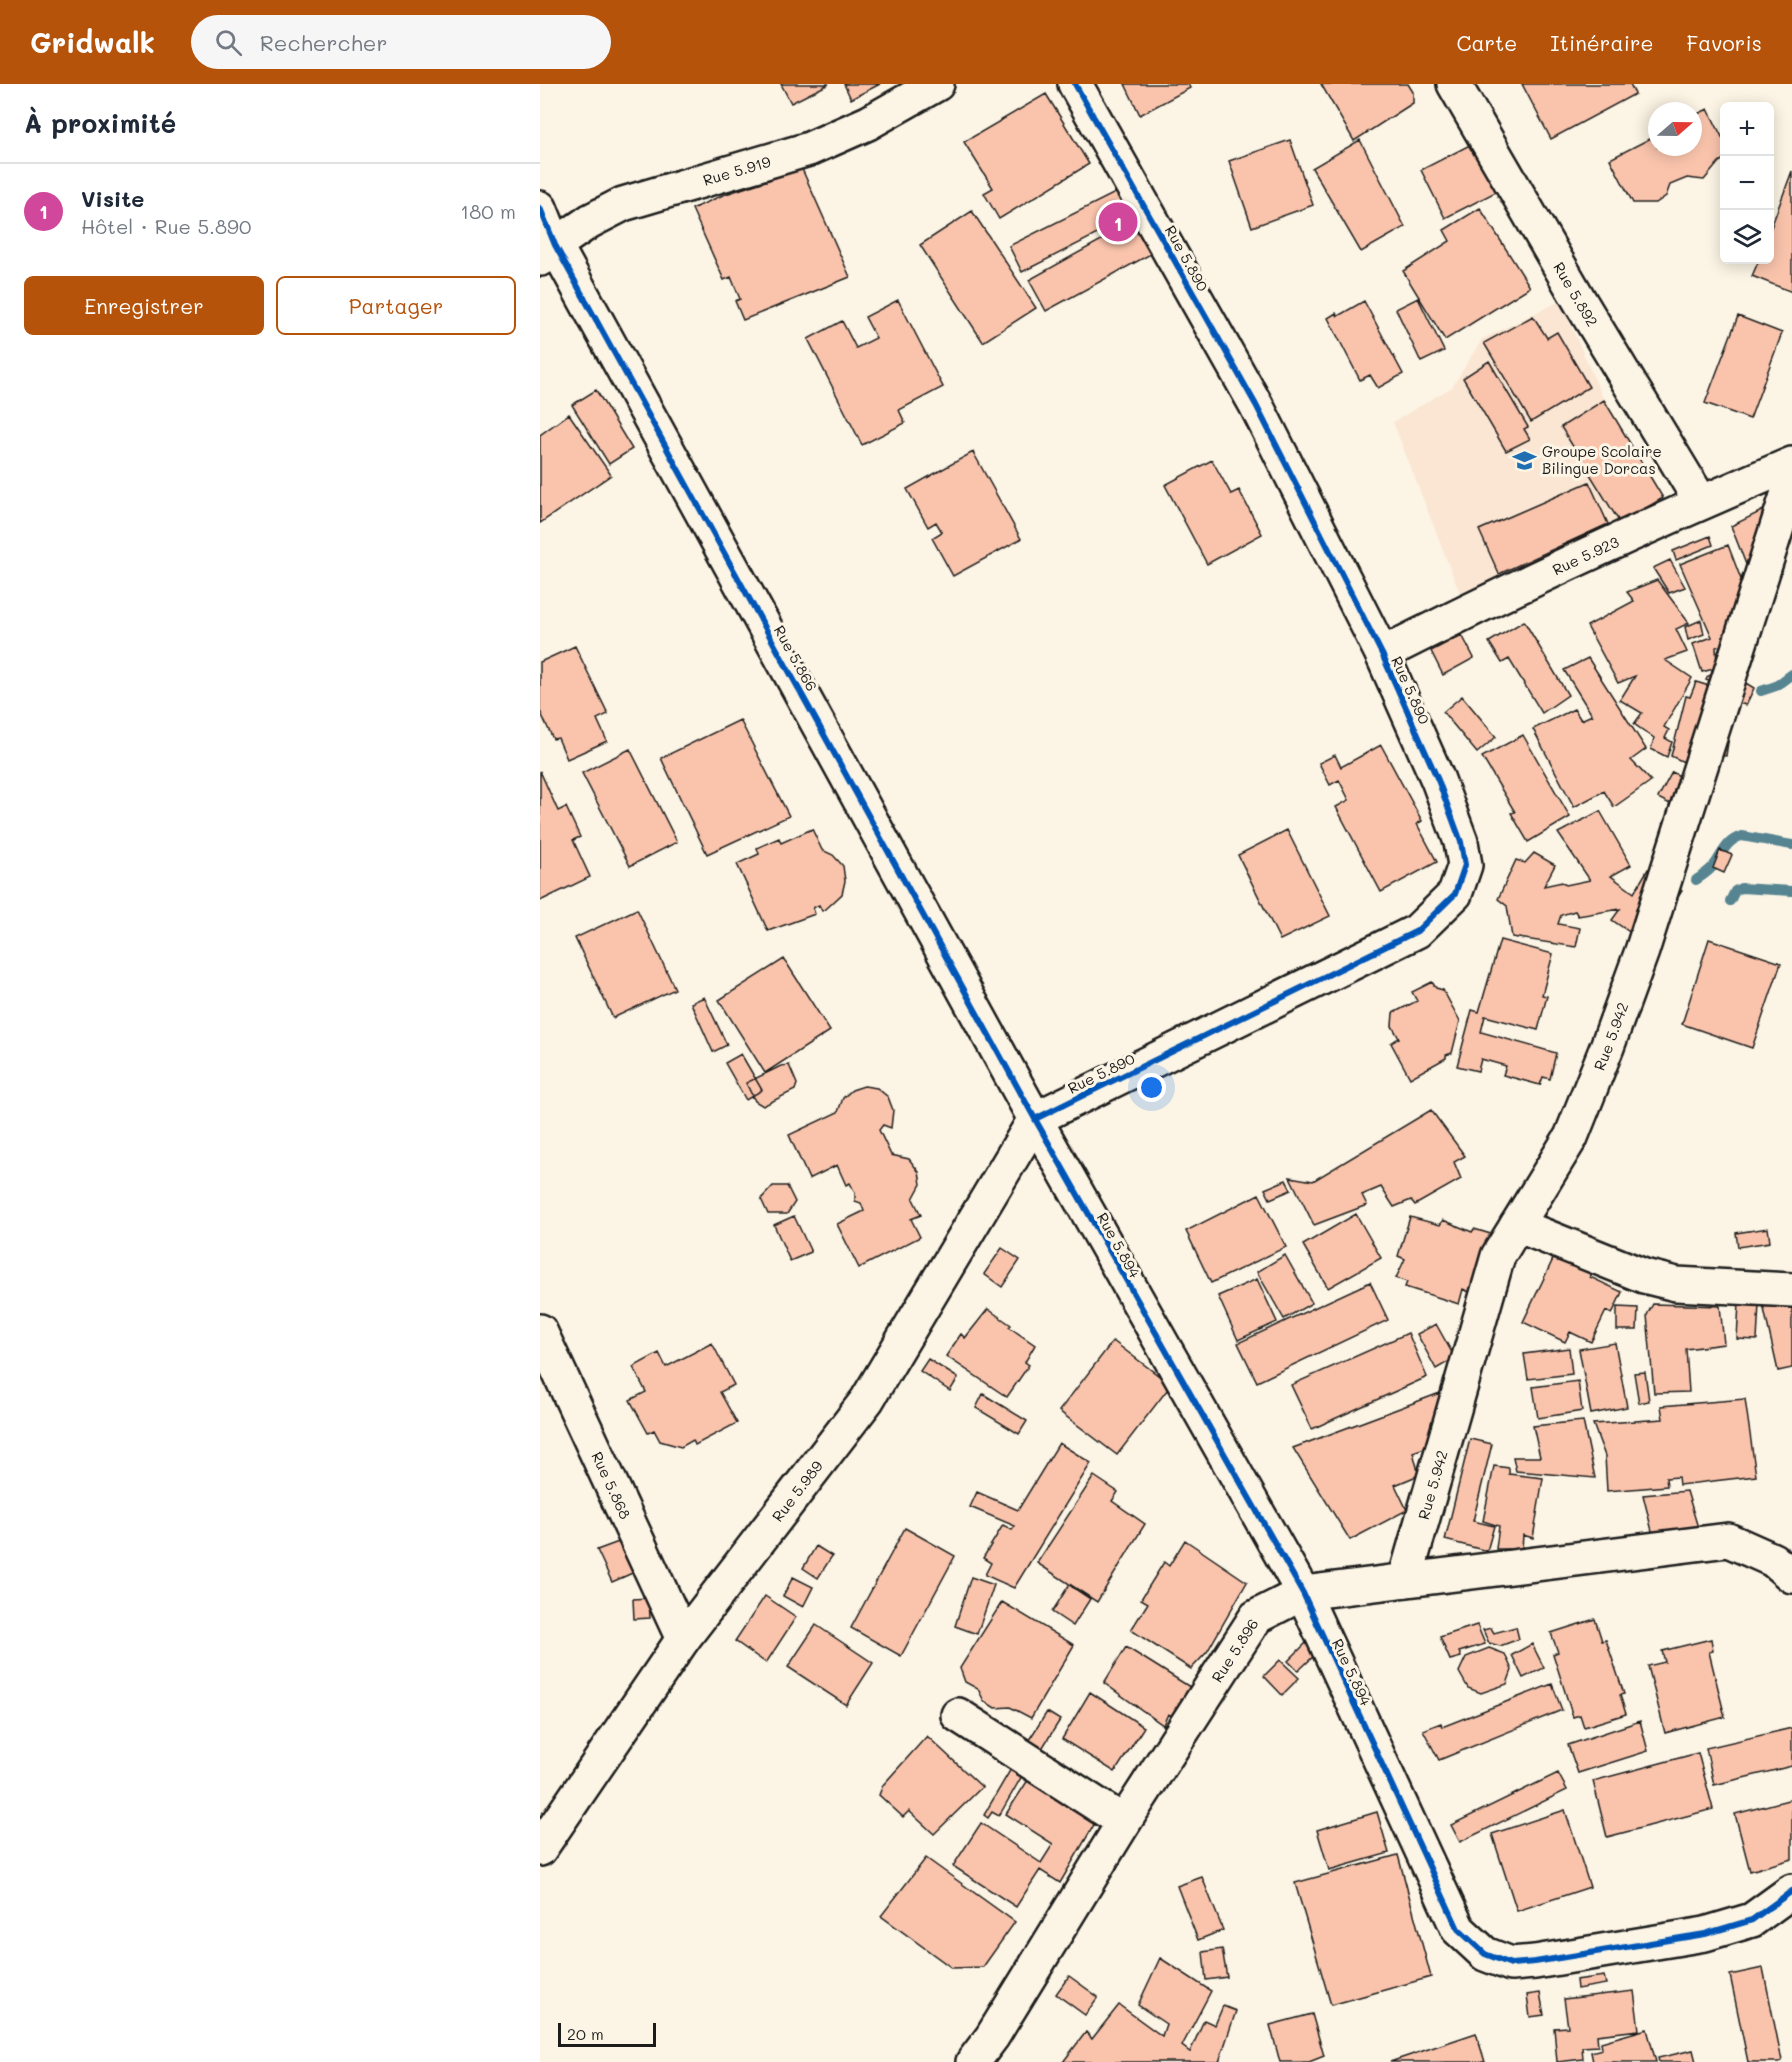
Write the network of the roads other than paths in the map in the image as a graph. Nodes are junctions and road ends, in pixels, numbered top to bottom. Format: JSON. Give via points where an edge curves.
{"nodes":[{"id":1,"x":938,"y":84,"type":"edge"},
{"id":2,"x":1075,"y":84,"type":"edge"},
{"id":3,"x":1454,"y":84,"type":"edge"},
{"id":4,"x":540,"y":208,"type":"edge"},
{"id":5,"x":547,"y":252,"type":"edge"},
{"id":6,"x":1792,"y":464,"type":"edge"},
{"id":7,"x":1792,"y":480,"type":"edge"},
{"id":8,"x":1701,"y":502,"type":"junction"},
{"id":9,"x":1382,"y":654,"type":"junction"},
{"id":10,"x":1035,"y":1119,"type":"junction"},
{"id":11,"x":1517,"y":1225,"type":"junction"},
{"id":12,"x":1792,"y":1290,"type":"edge"},
{"id":13,"x":542,"y":1342,"type":"edge"},
{"id":14,"x":1792,"y":1576,"type":"edge"},
{"id":15,"x":1405,"y":1580,"type":"junction"},
{"id":16,"x":1303,"y":1593,"type":"junction"},
{"id":17,"x":682,"y":1639,"type":"junction"},
{"id":18,"x":958,"y":1715,"type":"dead end"},
{"id":19,"x":1124,"y":1822,"type":"junction"},
{"id":20,"x":540,"y":1849,"type":"edge"},
{"id":21,"x":1792,"y":1891,"type":"edge"},
{"id":22,"x":974,"y":2062,"type":"edge"}],
"edges":[{"from":1,"to":5,"type":"street","name":"Rue 5.919","via":[[868,123],[809,149],[623,204],[590,221]]},
{"from":2,"to":9,"type":"street","name":"Rue 5.890","via":[[1256,405]]},
{"from":3,"to":8,"type":"street","name":"Rue 5.892"},
{"from":4,"to":5,"type":"street","name":"Rue 5.866"},
{"from":5,"to":10,"type":"street","name":"Rue 5.866"},
{"from":6,"to":8,"type":"street","name":"Rue 5.923"},
{"from":7,"to":11,"type":"street","name":"Rue 5.942","via":[[1642,951],[1607,1047],[1571,1137]]},
{"from":8,"to":9,"type":"street","name":"Rue 5.923","via":[[1492,598]]},
{"from":9,"to":10,"type":"street","name":"Rue 5.890","via":[[1461,842],[1465,865],[1455,894],[1417,931]]},
{"from":10,"to":16,"type":"street","name":"Rue 5.894"},
{"from":10,"to":17,"type":"street","name":"Rue 5.989","via":[[867,1400]]},
{"from":11,"to":12,"type":"street","via":[[1644,1276],[1676,1284]]},
{"from":11,"to":15,"type":"street","name":"Rue 5.942","via":[[1498,1256]]},
{"from":13,"to":17,"type":"street","name":"Rue 5.868"},
{"from":14,"to":15,"type":"street","name":"Rue 5.896","via":[[1773,1560],[1728,1540]]},
{"from":15,"to":16,"type":"street","name":"Rue 5.896"},
{"from":16,"to":19,"type":"street","name":"Rue 5.896","via":[[1256,1617]]},
{"from":16,"to":21,"type":"street","name":"Rue 5.894","via":[[1458,1929],[1485,1954],[1511,1964],[1535,1962],[1706,1934],[1752,1920]]},
{"from":17,"to":20,"type":"street","name":"Rue 5.989"},
{"from":18,"to":19,"type":"street"},
{"from":19,"to":22,"type":"street","name":"Rue 5.896"}]}
